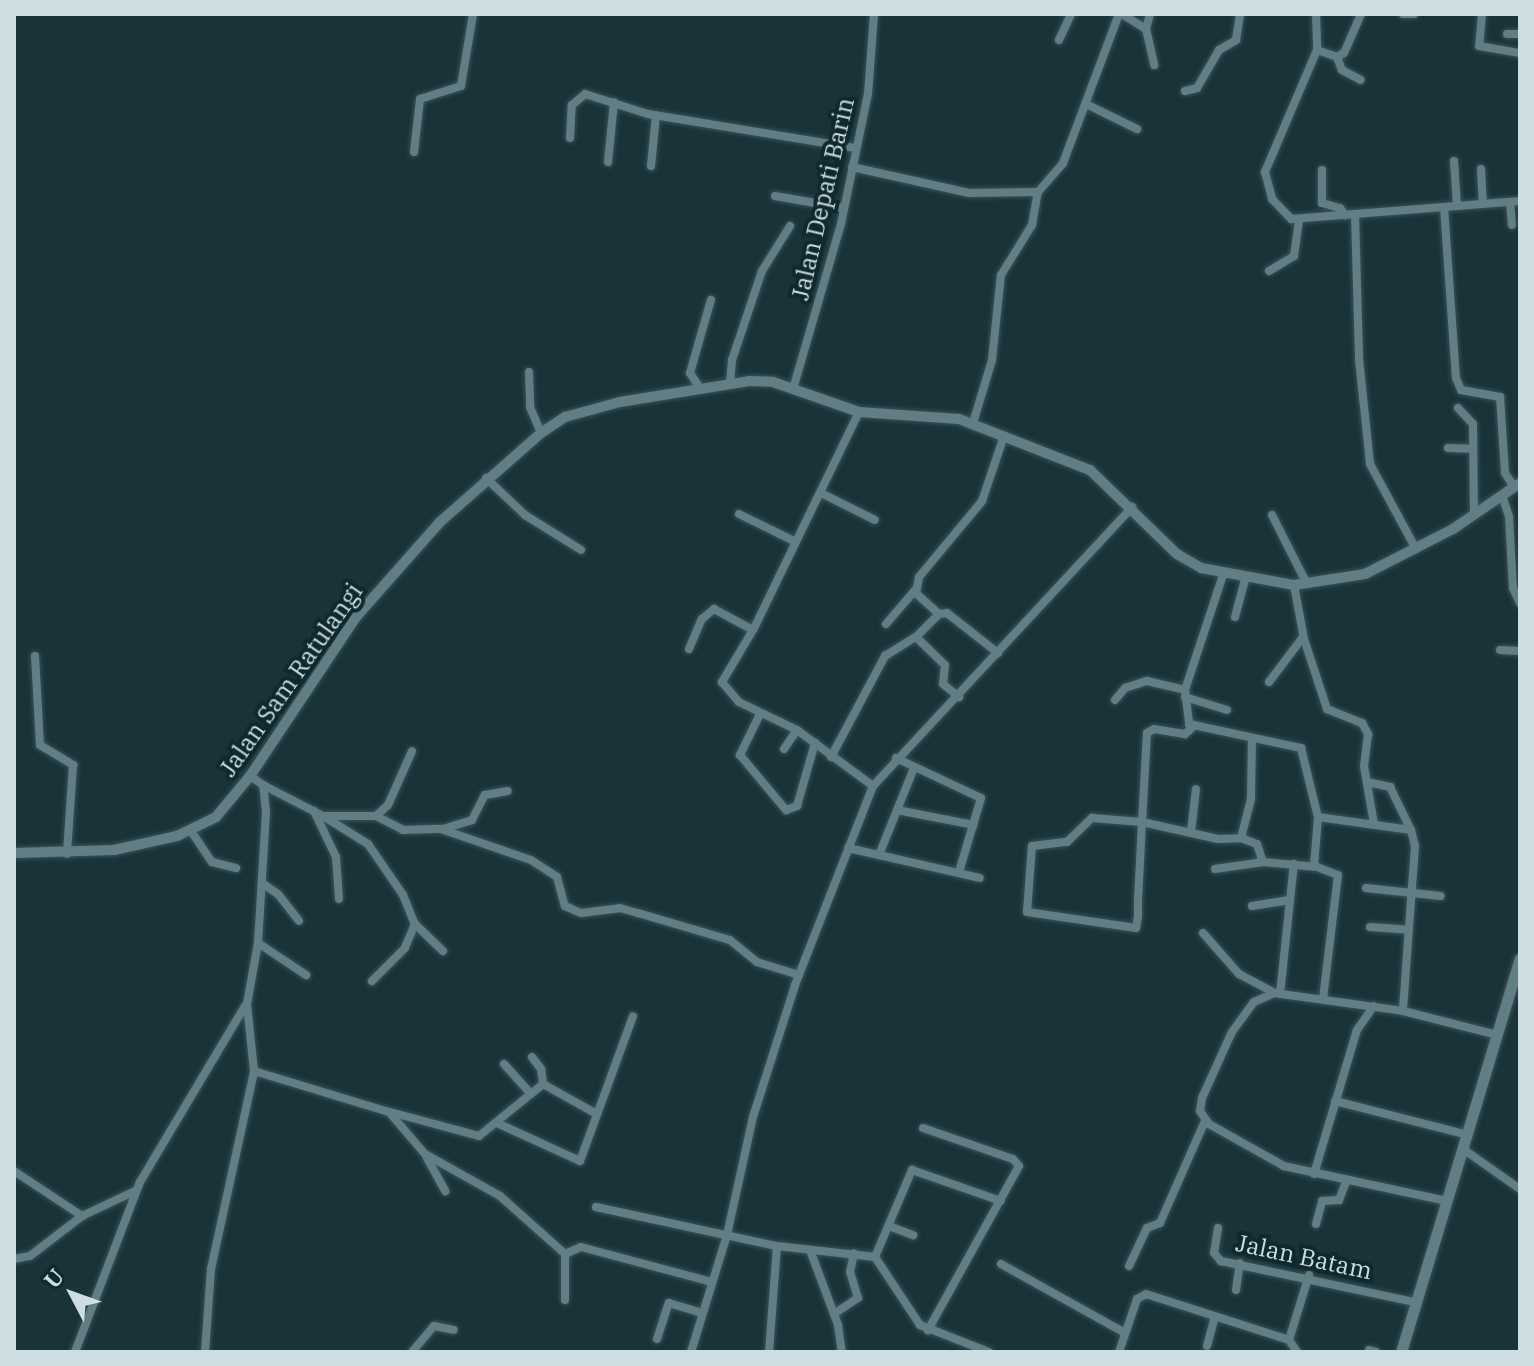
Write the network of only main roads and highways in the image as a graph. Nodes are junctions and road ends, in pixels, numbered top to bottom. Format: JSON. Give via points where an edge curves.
{"nodes":[{"id":1,"x":1520,"y":959,"type":"edge"},
{"id":2,"x":1401,"y":1352,"type":"edge"}],
"edges":[{"from":1,"to":2,"type":"main road"}]}
